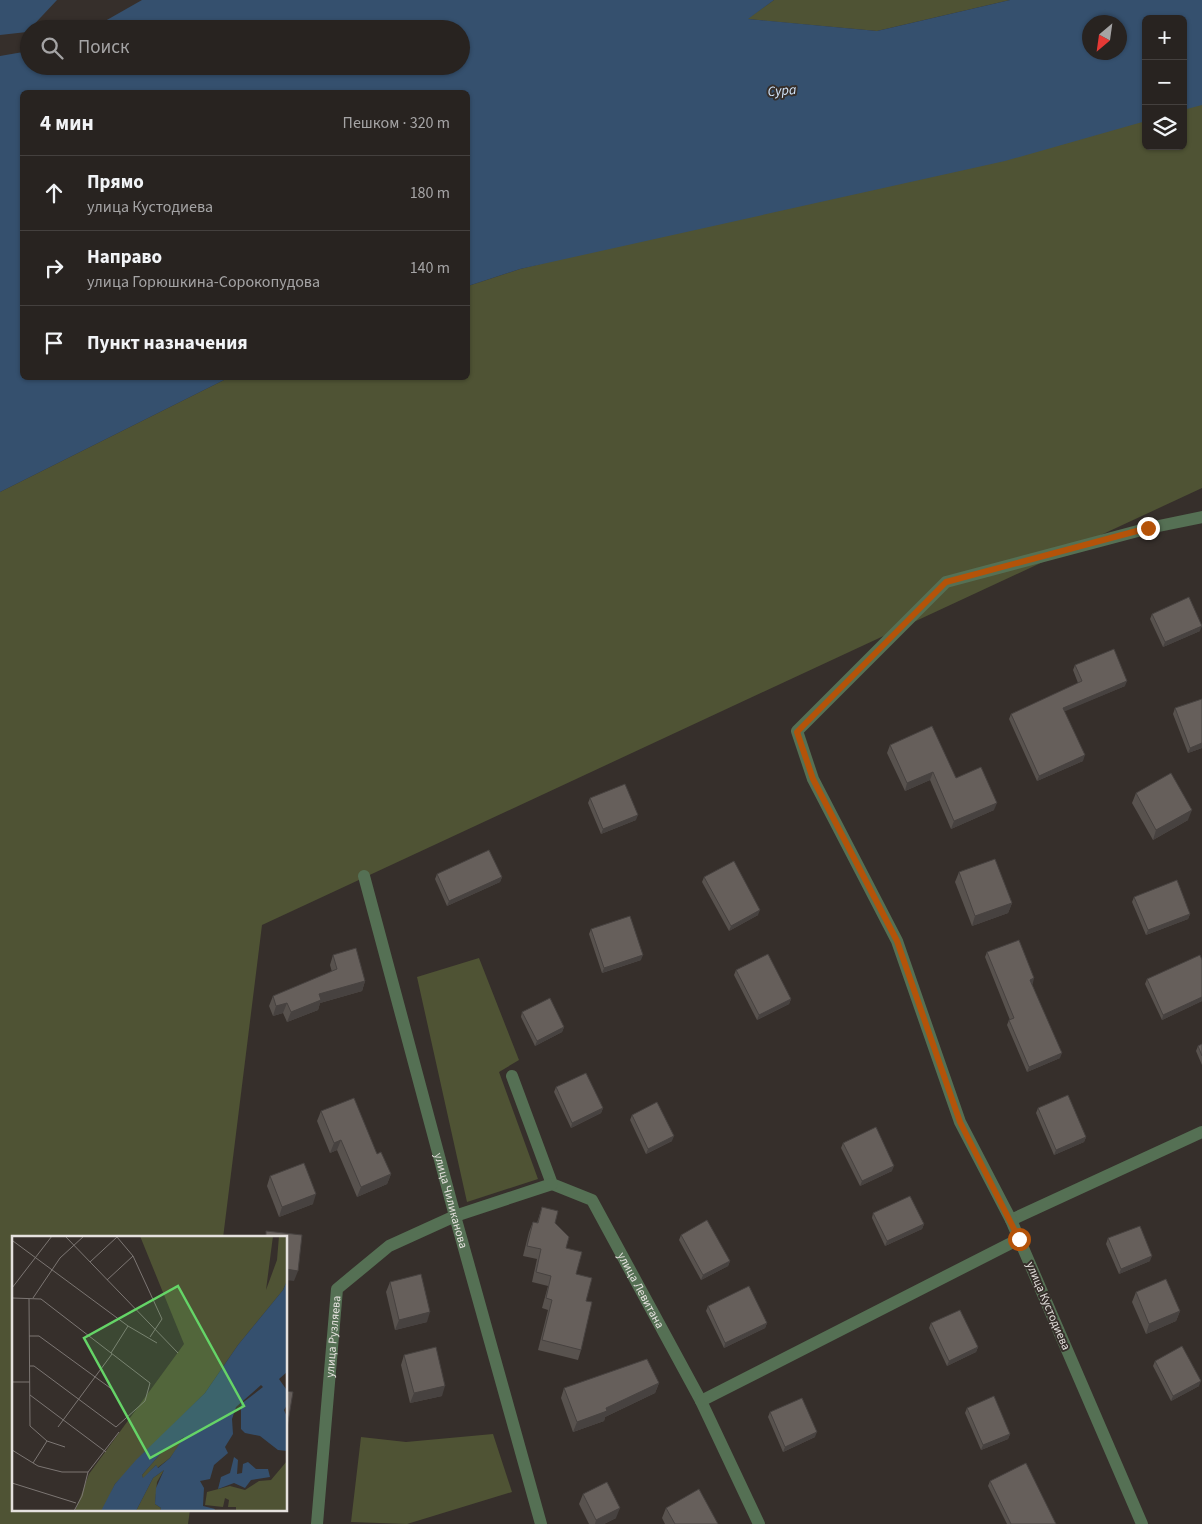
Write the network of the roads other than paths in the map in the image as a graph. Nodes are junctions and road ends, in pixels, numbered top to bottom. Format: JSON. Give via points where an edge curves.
{"nodes":[{"id":1,"x":1202,"y":518,"type":"edge"},
{"id":2,"x":364,"y":876,"type":"dead end"},
{"id":3,"x":512,"y":1076,"type":"dead end"},
{"id":4,"x":1202,"y":1132,"type":"edge"},
{"id":5,"x":552,"y":1184,"type":"junction"},
{"id":6,"x":454,"y":1216,"type":"junction"},
{"id":7,"x":1011,"y":1220,"type":"junction"},
{"id":8,"x":1019,"y":1239,"type":"junction"},
{"id":9,"x":701,"y":1401,"type":"junction"},
{"id":10,"x":318,"y":1524,"type":"edge"},
{"id":11,"x":541,"y":1524,"type":"edge"},
{"id":12,"x":759,"y":1524,"type":"edge"},
{"id":13,"x":1142,"y":1524,"type":"edge"}],
"edges":[{"from":1,"to":7,"type":"street","name":"улица Кустодиева","via":[[1148,528],[946,582],[797,732],[813,779],[897,941],[960,1122]]},
{"from":2,"to":6,"type":"street","name":"улица Чиликанова"},
{"from":3,"to":5,"type":"street"},
{"from":4,"to":7,"type":"street"},
{"from":5,"to":6,"type":"street","name":"улица Рузляева"},
{"from":5,"to":9,"type":"street","name":"улица Левитана","via":[[592,1200]]},
{"from":6,"to":10,"type":"street","name":"улица Рузляева","via":[[389,1246],[336,1289]]},
{"from":6,"to":11,"type":"street","name":"улица Чиликанова"},
{"from":7,"to":8,"type":"street","name":"улица Кустодиева"},
{"from":8,"to":9,"type":"street"},
{"from":8,"to":13,"type":"street","name":"улица Кустодиева"},
{"from":9,"to":12,"type":"street","name":"улица Левитана"}]}
